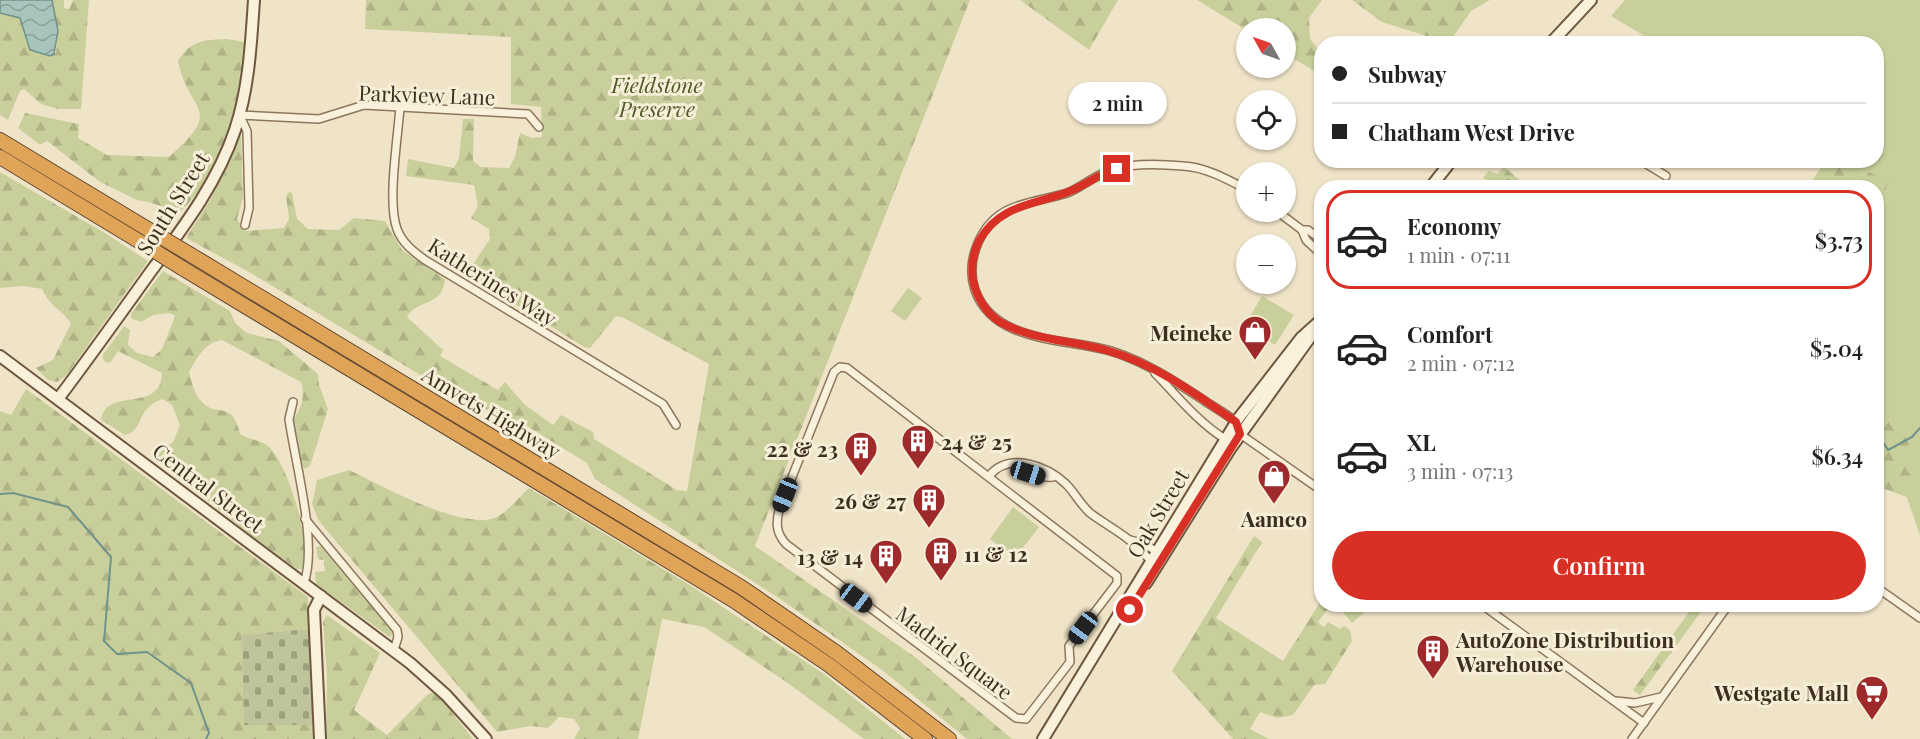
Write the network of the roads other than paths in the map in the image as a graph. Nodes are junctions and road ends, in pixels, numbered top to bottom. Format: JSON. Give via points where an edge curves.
{"nodes":[{"id":1,"x":254,"y":0,"type":"edge"},
{"id":2,"x":1591,"y":0,"type":"edge"},
{"id":3,"x":1557,"y":36,"type":"edge"},
{"id":4,"x":400,"y":107,"type":"junction"},
{"id":5,"x":239,"y":115,"type":"junction"},
{"id":6,"x":539,"y":127,"type":"dead end"},
{"id":7,"x":0,"y":140,"type":"edge"},
{"id":8,"x":0,"y":158,"type":"edge"},
{"id":9,"x":1446,"y":168,"type":"edge"},
{"id":10,"x":1652,"y":168,"type":"edge"},
{"id":11,"x":1666,"y":177,"type":"dead end"},
{"id":12,"x":1436,"y":180,"type":"edge"},
{"id":13,"x":1236,"y":184,"type":"edge"},
{"id":14,"x":1291,"y":222,"type":"edge"},
{"id":15,"x":245,"y":225,"type":"dead end"},
{"id":16,"x":1302,"y":231,"type":"junction"},
{"id":17,"x":1314,"y":234,"type":"edge"},
{"id":18,"x":1314,"y":248,"type":"edge"},
{"id":19,"x":1314,"y":326,"type":"edge"},
{"id":20,"x":1314,"y":330,"type":"edge"},
{"id":21,"x":0,"y":356,"type":"edge"},
{"id":22,"x":1154,"y":371,"type":"junction"},
{"id":23,"x":58,"y":399,"type":"junction"},
{"id":24,"x":293,"y":402,"type":"dead end"},
{"id":25,"x":1236,"y":422,"type":"junction"},
{"id":26,"x":676,"y":425,"type":"dead end"},
{"id":27,"x":1240,"y":434,"type":"junction"},
{"id":28,"x":1225,"y":440,"type":"junction"},
{"id":29,"x":989,"y":476,"type":"junction"},
{"id":30,"x":1314,"y":485,"type":"edge"},
{"id":31,"x":305,"y":519,"type":"junction"},
{"id":32,"x":328,"y":546,"type":"junction"},
{"id":33,"x":308,"y":549,"type":"junction"},
{"id":34,"x":1157,"y":558,"type":"junction"},
{"id":35,"x":303,"y":583,"type":"junction"},
{"id":36,"x":1884,"y":593,"type":"edge"},
{"id":37,"x":321,"y":596,"type":"junction"},
{"id":38,"x":1493,"y":612,"type":"edge"},
{"id":39,"x":1723,"y":612,"type":"edge"},
{"id":40,"x":1920,"y":618,"type":"edge"},
{"id":41,"x":394,"y":650,"type":"junction"},
{"id":42,"x":1663,"y":696,"type":"junction"},
{"id":43,"x":1613,"y":700,"type":"junction"},
{"id":44,"x":1644,"y":723,"type":"junction"},
{"id":45,"x":320,"y":739,"type":"edge"},
{"id":46,"x":486,"y":739,"type":"edge"},
{"id":47,"x":925,"y":739,"type":"edge"},
{"id":48,"x":949,"y":739,"type":"edge"},
{"id":49,"x":1043,"y":739,"type":"edge"},
{"id":50,"x":1050,"y":739,"type":"edge"},
{"id":51,"x":1632,"y":739,"type":"edge"}],
"edges":[{"from":1,"to":5,"type":"street","name":"South Street","via":[[249,64]]},
{"from":2,"to":3,"type":"street"},
{"from":4,"to":5,"type":"street","name":"Parkview Lane","via":[[364,105],[319,119]]},
{"from":4,"to":6,"type":"street","name":"Parkview Lane","via":[[528,114]]},
{"from":4,"to":26,"type":"street","name":"Katherines Way","via":[[394,210],[398,231],[408,246],[663,404]]},
{"from":5,"to":15,"type":"street","via":[[247,131],[249,208]]},
{"from":5,"to":23,"type":"street","name":"South Street","via":[[215,175],[189,219]]},
{"from":7,"to":48,"type":"highway","name":"Amvets Highway","bridge":true,"via":[[741,587],[853,664]]},
{"from":8,"to":47,"type":"highway","name":"Amvets Highway","bridge":true,"via":[[733,600],[829,665]]},
{"from":9,"to":12,"type":"street"},
{"from":10,"to":11,"type":"street"},
{"from":13,"to":22,"type":"street","via":[[1187,166],[1117,169],[1071,191],[1007,211],[996,219],[974,252],[973,278],[981,301],[992,316],[1041,337],[1108,350]]},
{"from":14,"to":16,"type":"street"},
{"from":16,"to":17,"type":"street"},
{"from":16,"to":18,"type":"street"},
{"from":19,"to":25,"type":"street","name":"Oak Street","via":[[1296,343]]},
{"from":20,"to":27,"type":"street","name":"Oak Street"},
{"from":21,"to":23,"type":"street","name":"Central Street"},
{"from":22,"to":25,"type":"street"},
{"from":22,"to":28,"type":"street"},
{"from":23,"to":35,"type":"street","name":"Central Street"},
{"from":24,"to":31,"type":"street","via":[[289,419]]},
{"from":25,"to":27,"type":"street"},
{"from":25,"to":28,"type":"street","name":"Oak Street"},
{"from":27,"to":28,"type":"street"},
{"from":27,"to":30,"type":"street"},
{"from":27,"to":34,"type":"street","name":"Oak Street"},
{"from":28,"to":34,"type":"street","name":"Oak Street"},
{"from":29,"to":29,"type":"street","name":"Madrid Square","via":[[847,368],[840,367],[834,372],[780,507],[777,528],[786,544],[1023,720],[1067,666],[1070,646],[1118,579]]},
{"from":29,"to":34,"type":"street","via":[[1000,465],[1032,465],[1066,484],[1088,512],[1129,540],[1142,543]]},
{"from":31,"to":32,"type":"street"},
{"from":31,"to":33,"type":"street"},
{"from":32,"to":33,"type":"street","via":[[316,542]]},
{"from":32,"to":41,"type":"street","via":[[397,630]]},
{"from":33,"to":35,"type":"street"},
{"from":34,"to":49,"type":"street","name":"Oak Street"},
{"from":34,"to":50,"type":"street","name":"Oak Street"},
{"from":35,"to":37,"type":"street","name":"Central Street"},
{"from":36,"to":40,"type":"street"},
{"from":37,"to":41,"type":"street","name":"Central Street"},
{"from":37,"to":45,"type":"street","via":[[314,610]]},
{"from":38,"to":43,"type":"street"},
{"from":39,"to":42,"type":"street"},
{"from":41,"to":46,"type":"street","name":"Central Street","via":[[447,695]]},
{"from":42,"to":43,"type":"street","via":[[1635,704]]},
{"from":42,"to":44,"type":"street"},
{"from":43,"to":44,"type":"street"},
{"from":44,"to":51,"type":"street"}]}
